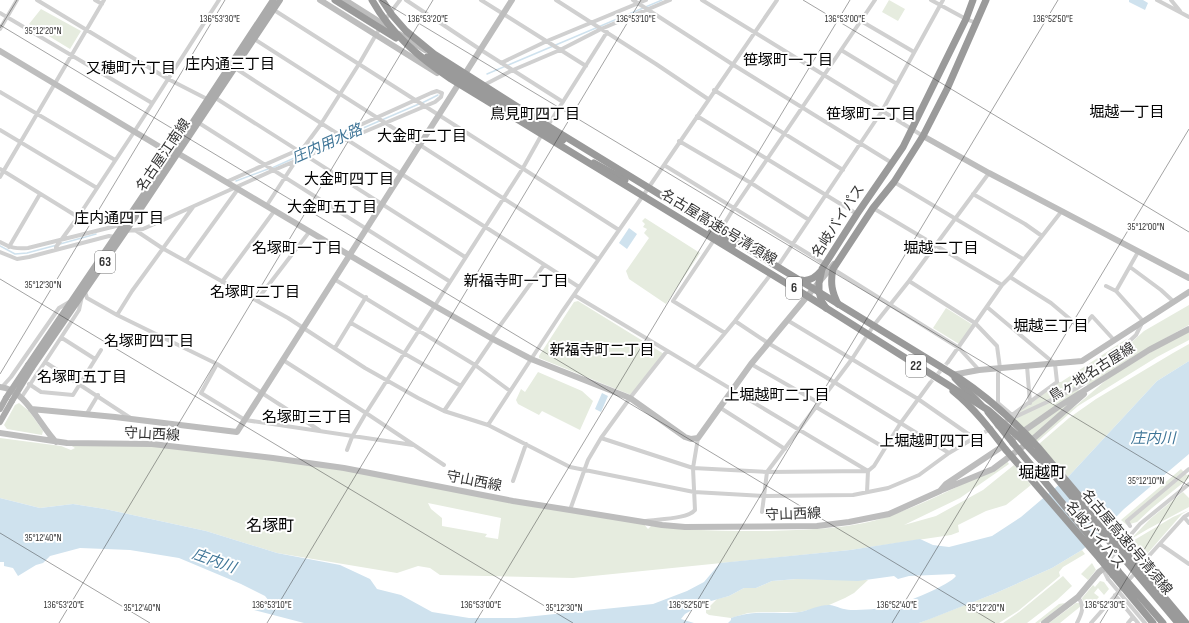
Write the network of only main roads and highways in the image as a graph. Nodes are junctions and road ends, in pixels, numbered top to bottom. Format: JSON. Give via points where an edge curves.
{"nodes":[{"id":1,"x":273,"y":0,"type":"edge"},
{"id":2,"x":280,"y":0,"type":"edge"},
{"id":3,"x":335,"y":0,"type":"edge"},
{"id":4,"x":372,"y":0,"type":"edge"},
{"id":5,"x":382,"y":0,"type":"edge"},
{"id":6,"x":974,"y":0,"type":"edge"},
{"id":7,"x":986,"y":0,"type":"edge"},
{"id":8,"x":212,"y":99,"type":"junction"},
{"id":9,"x":514,"y":121,"type":"road end"},
{"id":10,"x":175,"y":154,"type":"junction"},
{"id":11,"x":652,"y":189,"type":"junction"},
{"id":12,"x":124,"y":229,"type":"junction"},
{"id":13,"x":801,"y":280,"type":"road end"},
{"id":14,"x":812,"y":289,"type":"junction"},
{"id":15,"x":838,"y":304,"type":"junction"},
{"id":16,"x":836,"y":316,"type":"junction"},
{"id":17,"x":30,"y":366,"type":"junction"},
{"id":18,"x":9,"y":400,"type":"junction"},
{"id":19,"x":0,"y":409,"type":"edge"},
{"id":20,"x":0,"y":422,"type":"edge"},
{"id":21,"x":1105,"y":560,"type":"junction"},
{"id":22,"x":1113,"y":575,"type":"junction"},
{"id":23,"x":1153,"y":623,"type":"edge"},
{"id":24,"x":1163,"y":623,"type":"edge"},
{"id":25,"x":1178,"y":623,"type":"edge"},
{"id":26,"x":1188,"y":623,"type":"edge"}],
"edges":[{"from":1,"to":8,"type":"main road","name":"名古屋江南線","number":"63"},
{"from":2,"to":8,"type":"main road","name":"名古屋江南線","number":"63"},
{"from":3,"to":11,"type":"highway","bridge":true,"via":[[542,128]]},
{"from":4,"to":16,"type":"highway","name":"名古屋高速6号清須線","number":"6","bridge":true,"via":[[394,32],[435,68]]},
{"from":5,"to":11,"type":"highway","name":"名古屋高速6号清須線","number":"6","bridge":true,"via":[[398,23],[434,54]]},
{"from":6,"to":14,"type":"highway","name":"名岐バイパス","via":[[903,147],[857,214]]},
{"from":7,"to":15,"type":"highway","name":"名岐バイパス","via":[[947,89],[923,136],[833,269],[831,288]]},
{"from":8,"to":10,"type":"main road","name":"名古屋江南線","number":"63"},
{"from":8,"to":10,"type":"main road","name":"名古屋江南線","number":"63","via":[[199,122]]},
{"from":9,"to":16,"type":"highway","bridge":true,"via":[[625,180],[743,251],[818,299]]},
{"from":10,"to":12,"type":"main road","name":"名古屋江南線","number":"63"},
{"from":11,"to":26,"type":"highway","name":"名古屋高速6号清須線","number":"6","bridge":true,"via":[[959,378],[992,402],[1038,447]]},
{"from":12,"to":17,"type":"main road","name":"名古屋江南線","number":"63","via":[[84,294]]},
{"from":12,"to":17,"type":"main road","name":"名古屋江南線","number":"63","via":[[115,237]]},
{"from":13,"to":14,"type":"highway","via":[[809,281]]},
{"from":14,"to":15,"type":"highway"},
{"from":14,"to":16,"type":"highway","name":"名岐バイパス","number":"22"},
{"from":15,"to":21,"type":"highway","name":"名岐バイパス","number":"22","bridge":true,"via":[[943,367],[976,398]]},
{"from":16,"to":21,"type":"highway","name":"名岐バイパス","number":"22","bridge":true,"via":[[942,382],[965,400]]},
{"from":16,"to":25,"type":"highway","name":"名古屋高速6号清須線","number":"6","bridge":true,"via":[[979,403],[1012,430],[1048,468]]},
{"from":17,"to":18,"type":"main road","name":"名古屋江南線","number":"63","bridge":true},
{"from":18,"to":19,"type":"main road","name":"名古屋江南線","number":"63"},
{"from":18,"to":20,"type":"main road","name":"名古屋江南線","number":"63"},
{"from":21,"to":22,"type":"highway","name":"名岐バイパス","number":"22"},
{"from":22,"to":23,"type":"highway","name":"名岐バイパス","number":"22","bridge":true},
{"from":22,"to":24,"type":"highway","name":"名岐バイパス","number":"22","bridge":true}]}
